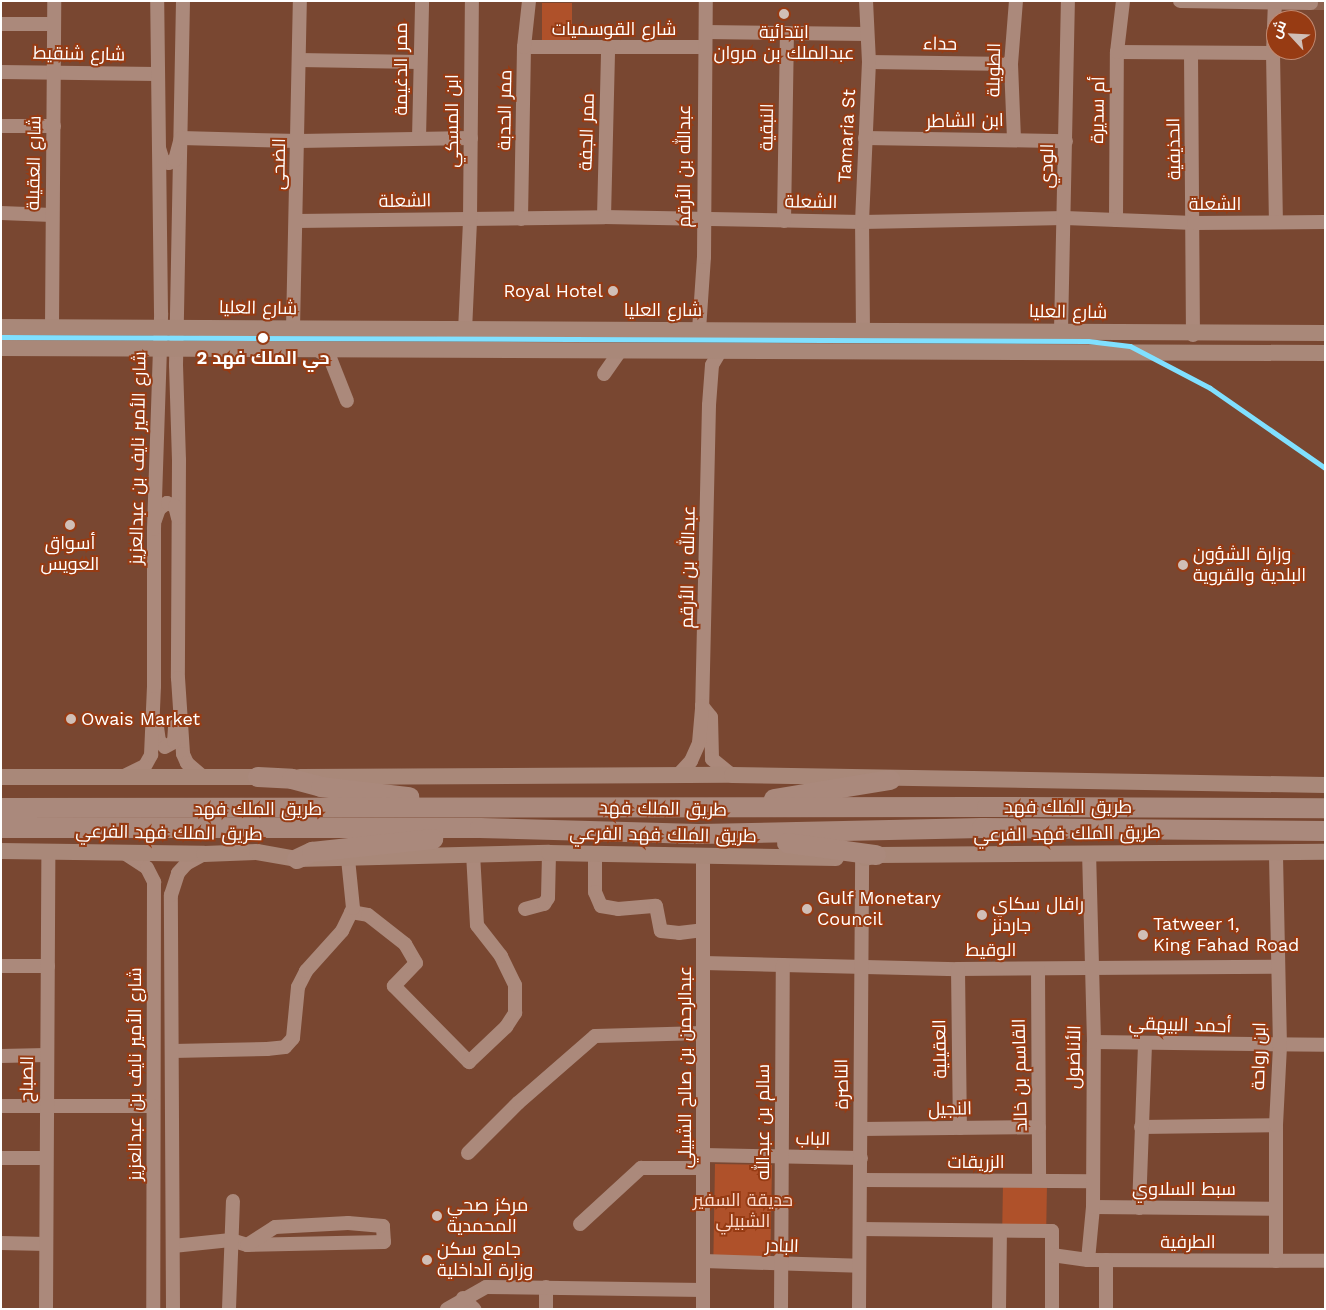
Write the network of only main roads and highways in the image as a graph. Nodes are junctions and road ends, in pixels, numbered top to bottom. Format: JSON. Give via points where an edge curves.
{"nodes":[{"id":1,"x":1,"y":327,"type":"edge"},
{"id":2,"x":1325,"y":332,"type":"edge"},
{"id":3,"x":1,"y":348,"type":"edge"},
{"id":4,"x":1325,"y":354,"type":"edge"},
{"id":5,"x":1287,"y":356,"type":"junction"},
{"id":6,"x":1325,"y":360,"type":"edge"},
{"id":7,"x":1,"y":777,"type":"edge"},
{"id":8,"x":258,"y":777,"type":"junction"},
{"id":9,"x":890,"y":780,"type":"junction"},
{"id":10,"x":1325,"y":785,"type":"edge"},
{"id":11,"x":1272,"y":786,"type":"junction"},
{"id":12,"x":475,"y":806,"type":"junction"},
{"id":13,"x":1,"y":808,"type":"edge"},
{"id":14,"x":1325,"y":808,"type":"edge"},
{"id":15,"x":703,"y":810,"type":"junction"},
{"id":16,"x":1,"y":828,"type":"edge"},
{"id":17,"x":456,"y":828,"type":"junction"},
{"id":18,"x":1325,"y":831,"type":"edge"},
{"id":19,"x":708,"y":834,"type":"junction"},
{"id":20,"x":1,"y":851,"type":"edge"},
{"id":21,"x":1276,"y":852,"type":"junction"},
{"id":22,"x":1325,"y":852,"type":"edge"},
{"id":23,"x":869,"y":857,"type":"junction"},
{"id":24,"x":297,"y":859,"type":"junction"}],
"edges":[{"from":1,"to":2,"type":"main road","name":"شارع العليا","via":[[160,325],[465,331],[1061,331],[1193,335]]},
{"from":3,"to":5,"type":"main road","via":[[1036,350]]},
{"from":4,"to":5,"type":"main road"},
{"from":5,"to":6,"type":"main road"},
{"from":7,"to":8,"type":"main road"},
{"from":8,"to":9,"type":"main road","via":[[732,775]]},
{"from":8,"to":12,"type":"highway","via":[[292,779],[321,787],[461,801]]},
{"from":9,"to":11,"type":"main road","via":[[1004,778]]},
{"from":9,"to":15,"type":"highway","via":[[778,799],[714,802]]},
{"from":10,"to":11,"type":"main road"},
{"from":11,"to":21,"type":"main road","via":[[1287,799],[1292,815],[1288,834]]},
{"from":12,"to":13,"type":"highway","name":"طريق الملك فهد","via":[[454,809]]},
{"from":12,"to":15,"type":"highway","name":"طريق الملك فهد"},
{"from":14,"to":15,"type":"highway","name":"طريق الملك فهد","bridge":true},
{"from":16,"to":17,"type":"highway","name":"طريق الملك فهد"},
{"from":17,"to":19,"type":"highway","name":"طريق الملك فهد"},
{"from":17,"to":24,"type":"highway","via":[[442,838],[312,852]]},
{"from":18,"to":19,"type":"highway","name":"طريق الملك فهد","bridge":true,"via":[[982,828]]},
{"from":19,"to":23,"type":"highway"},
{"from":20,"to":24,"type":"main road","name":"طريق الملك فهد الفرعي","via":[[257,852]]},
{"from":21,"to":22,"type":"main road","name":"طريق الملك فهد الفرعي"},
{"from":21,"to":23,"type":"main road","name":"طريق الملك فهد الفرعي"},
{"from":23,"to":24,"type":"main road","name":"طريق الملك فهد الفرعي","via":[[549,853]]}]}
